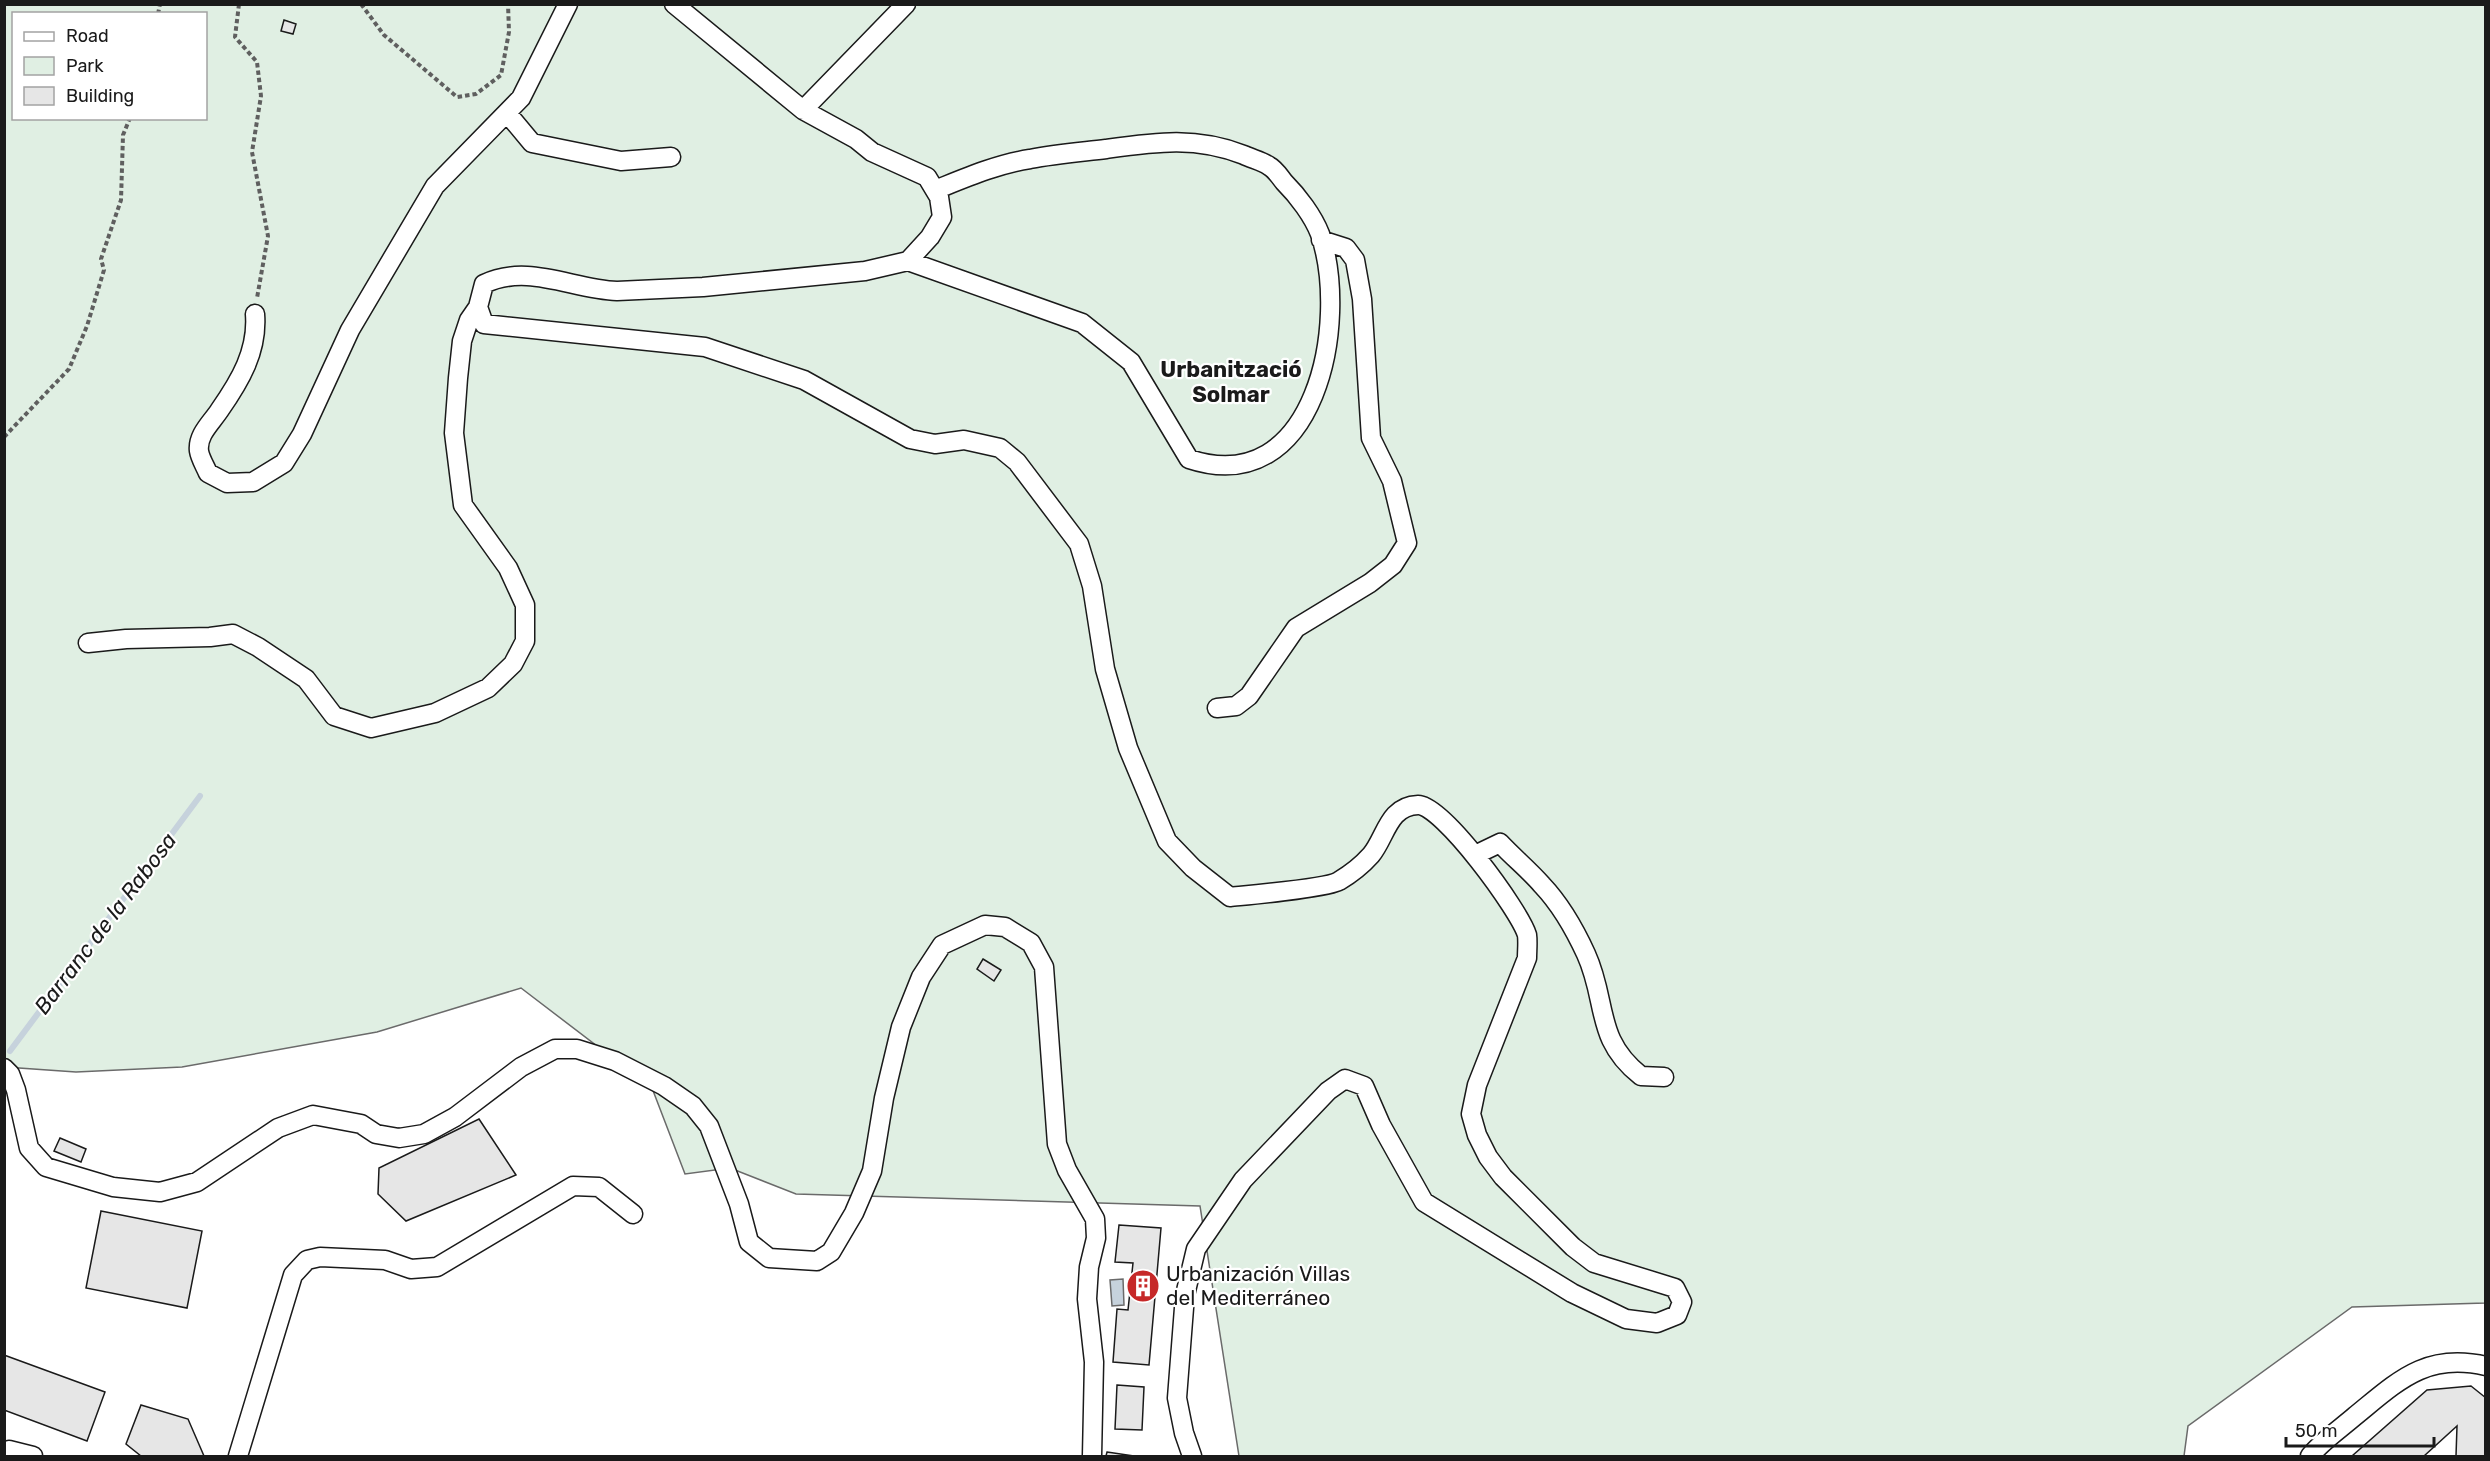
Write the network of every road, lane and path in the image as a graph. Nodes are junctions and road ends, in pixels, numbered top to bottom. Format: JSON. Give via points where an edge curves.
{"nodes":[{"id":1,"x":239,"y":4,"type":"edge"},
{"id":2,"x":361,"y":4,"type":"edge"},
{"id":3,"x":508,"y":4,"type":"edge"},
{"id":4,"x":568,"y":4,"type":"edge"},
{"id":5,"x":674,"y":4,"type":"edge"},
{"id":6,"x":906,"y":4,"type":"edge"},
{"id":7,"x":803,"y":110,"type":"junction"},
{"id":8,"x":507,"y":113,"type":"junction"},
{"id":9,"x":129,"y":120,"type":"edge"},
{"id":10,"x":671,"y":157,"type":"dead end"},
{"id":11,"x":935,"y":190,"type":"junction"},
{"id":12,"x":1321,"y":240,"type":"junction"},
{"id":13,"x":908,"y":261,"type":"junction"},
{"id":14,"x":478,"y":307,"type":"junction"},
{"id":15,"x":255,"y":314,"type":"joint"},
{"id":16,"x":4,"y":437,"type":"edge"},
{"id":17,"x":88,"y":643,"type":"dead end"},
{"id":18,"x":1217,"y":708,"type":"dead end"},
{"id":19,"x":1475,"y":855,"type":"junction"},
{"id":20,"x":4,"y":1068,"type":"edge"},
{"id":21,"x":1664,"y":1077,"type":"dead end"},
{"id":22,"x":633,"y":1214,"type":"dead end"},
{"id":23,"x":2486,"y":1366,"type":"edge"},
{"id":24,"x":4,"y":1452,"type":"edge"},
{"id":25,"x":33,"y":1456,"type":"edge"},
{"id":26,"x":238,"y":1456,"type":"edge"},
{"id":27,"x":1092,"y":1456,"type":"edge"},
{"id":28,"x":1192,"y":1456,"type":"edge"},
{"id":29,"x":2310,"y":1456,"type":"edge"}],
"edges":[{"from":1,"to":15,"type":"path","via":[[235,37],[257,62],[261,96],[252,152],[268,236]]},
{"from":2,"to":3,"type":"path","via":[[384,36],[457,96],[476,94],[501,75],[509,32]]},
{"from":4,"to":8,"type":"street","via":[[521,98]]},
{"from":5,"to":7,"type":"street"},
{"from":6,"to":7,"type":"street"},
{"from":7,"to":11,"type":"street","via":[[872,152],[927,177]]},
{"from":8,"to":10,"type":"street","via":[[532,143],[621,161]]},
{"from":8,"to":15,"type":"street","via":[[435,186],[350,330],[302,434],[284,463],[253,482],[226,483],[208,473],[199,451],[204,430],[250,357],[256,334]]},
{"from":9,"to":16,"type":"path","via":[[123,135],[121,200],[101,259],[104,270],[87,326],[69,369]]},
{"from":11,"to":12,"type":"street","via":[[1028,159],[1167,141],[1219,145],[1269,166],[1296,195]]},
{"from":11,"to":13,"type":"street","via":[[942,217]]},
{"from":12,"to":13,"type":"street","via":[[1331,313],[1314,398],[1294,432],[1265,454],[1241,464],[1213,466],[1189,459],[1131,362],[1082,323]]},
{"from":12,"to":18,"type":"street","via":[[1346,248],[1355,260],[1362,299],[1371,438],[1392,481],[1407,543],[1393,565],[1370,583],[1296,628],[1250,696],[1236,706]]},
{"from":13,"to":14,"type":"street","via":[[864,271],[617,291],[594,290],[524,274],[499,277],[484,284]]},
{"from":14,"to":17,"type":"street","via":[[462,341],[457,389],[454,434],[463,505],[508,568],[525,605],[525,641],[513,664],[488,688],[435,713],[371,728],[334,716],[306,679],[233,634]]},
{"from":14,"to":19,"type":"street","via":[[483,324],[705,347],[804,380],[910,439],[935,444],[964,440],[1000,448],[1017,462],[1079,544],[1092,586],[1105,669],[1128,748],[1167,841],[1230,897],[1336,883],[1371,855],[1387,825],[1402,808],[1420,805],[1433,810]]},
{"from":19,"to":21,"type":"street","via":[[1500,843],[1543,886],[1565,915],[1587,956],[1618,1056],[1641,1076]]},
{"from":19,"to":28,"type":"street","via":[[1515,909],[1527,936],[1527,958],[1477,1085],[1471,1114],[1477,1135],[1503,1177],[1573,1247],[1594,1263],[1675,1288],[1682,1302],[1677,1315],[1657,1323],[1626,1320],[1572,1293],[1424,1202],[1364,1086],[1345,1080],[1328,1091],[1243,1180],[1196,1249],[1185,1295],[1177,1398]]},
{"from":20,"to":27,"type":"street","via":[[10,1074],[29,1148],[46,1167],[113,1187],[160,1192],[197,1182],[278,1128],[313,1115],[361,1124],[376,1134],[399,1138],[424,1134],[455,1117],[521,1067],[555,1049],[577,1049],[615,1061],[693,1106],[709,1126],[749,1242],[769,1258],[817,1261],[831,1252],[872,1171],[884,1098],[902,1027],[921,977],[942,945],[985,925],[1005,927],[1031,943],[1044,967],[1057,1144],[1095,1219],[1087,1299],[1094,1362]]},
{"from":22,"to":26,"type":"street","via":[[599,1187],[573,1186],[437,1266],[411,1269],[385,1260],[307,1260],[293,1275]]},
{"from":23,"to":29,"type":"street","via":[[2462,1360],[2432,1365],[2398,1380]]},
{"from":24,"to":25,"type":"street"}]}
